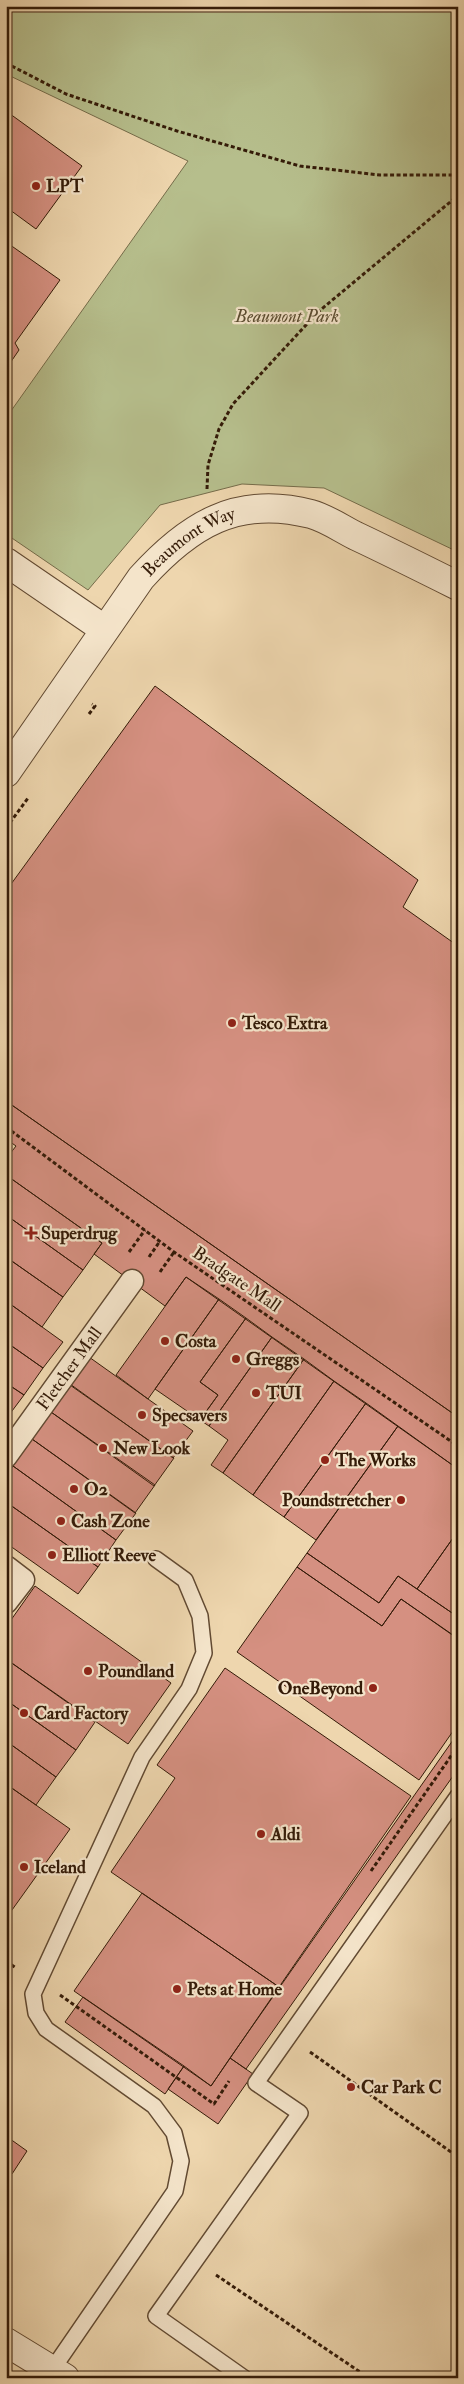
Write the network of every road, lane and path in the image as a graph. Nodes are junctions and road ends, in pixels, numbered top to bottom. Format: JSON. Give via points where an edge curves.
{"nodes":[{"id":1,"x":6,"y":62,"type":"edge"},
{"id":2,"x":456,"y":175,"type":"edge"},
{"id":3,"x":455,"y":198,"type":"junction"},
{"id":4,"x":458,"y":230,"type":"edge"},
{"id":5,"x":213,"y":519,"type":"junction"},
{"id":6,"x":6,"y":562,"type":"edge"},
{"id":7,"x":458,"y":586,"type":"edge"},
{"id":8,"x":104,"y":629,"type":"junction"},
{"id":9,"x":6,"y":773,"type":"edge"},
{"id":10,"x":6,"y":1127,"type":"edge"},
{"id":11,"x":132,"y":1281,"type":"dead end"},
{"id":12,"x":458,"y":1446,"type":"edge"},
{"id":13,"x":6,"y":1456,"type":"edge"},
{"id":14,"x":156,"y":1559,"type":"dead end"},
{"id":15,"x":6,"y":1568,"type":"edge"},
{"id":16,"x":6,"y":1602,"type":"edge"},
{"id":17,"x":458,"y":1746,"type":"edge"},
{"id":18,"x":458,"y":1796,"type":"edge"},
{"id":19,"x":366,"y":1876,"type":"dead end"},
{"id":20,"x":76,"y":2006,"type":"dead end"},
{"id":21,"x":288,"y":2037,"type":"junction"},
{"id":22,"x":230,"y":2080,"type":"dead end"},
{"id":23,"x":458,"y":2157,"type":"edge"},
{"id":24,"x":195,"y":2261,"type":"junction"},
{"id":25,"x":6,"y":2342,"type":"edge"},
{"id":26,"x":59,"y":2374,"type":"edge"},
{"id":27,"x":244,"y":2378,"type":"edge"},
{"id":28,"x":369,"y":2378,"type":"edge"}],
"edges":[{"from":1,"to":2,"type":"path","via":[[66,94],[177,131],[300,166],[380,175]]},
{"from":2,"to":3,"type":"path"},
{"from":3,"to":4,"type":"path"},
{"from":3,"to":5,"type":"path","via":[[318,312],[233,404],[219,429],[208,465],[207,501]]},
{"from":5,"to":7,"type":"street","name":"Beaumont Way","via":[[243,510],[312,514]]},
{"from":5,"to":8,"type":"street","name":"Beaumont Way","via":[[166,551],[141,578]]},
{"from":6,"to":8,"type":"street"},
{"from":8,"to":9,"type":"street","name":"Beaumont Way"},
{"from":10,"to":12,"type":"path","name":"Bradgate Mall","via":[[174,1252]]},
{"from":11,"to":13,"type":"street","name":"Fletcher Mall"},
{"from":14,"to":26,"type":"lane","via":[[184,1580],[200,1616],[204,1653],[189,1689],[142,1757],[33,1994],[36,2013],[46,2029],[154,2106],[174,2133],[181,2161],[175,2191]]},
{"from":15,"to":16,"type":"street","via":[[23,1580]]},
{"from":17,"to":19,"type":"path"},
{"from":18,"to":21,"type":"lane"},
{"from":20,"to":22,"type":"path","via":[[214,2104]]},
{"from":21,"to":23,"type":"path"},
{"from":21,"to":24,"type":"lane","via":[[256,2083],[300,2113]]},
{"from":24,"to":27,"type":"lane","via":[[156,2316]]},
{"from":24,"to":28,"type":"path"},
{"from":25,"to":26,"type":"street"}]}
